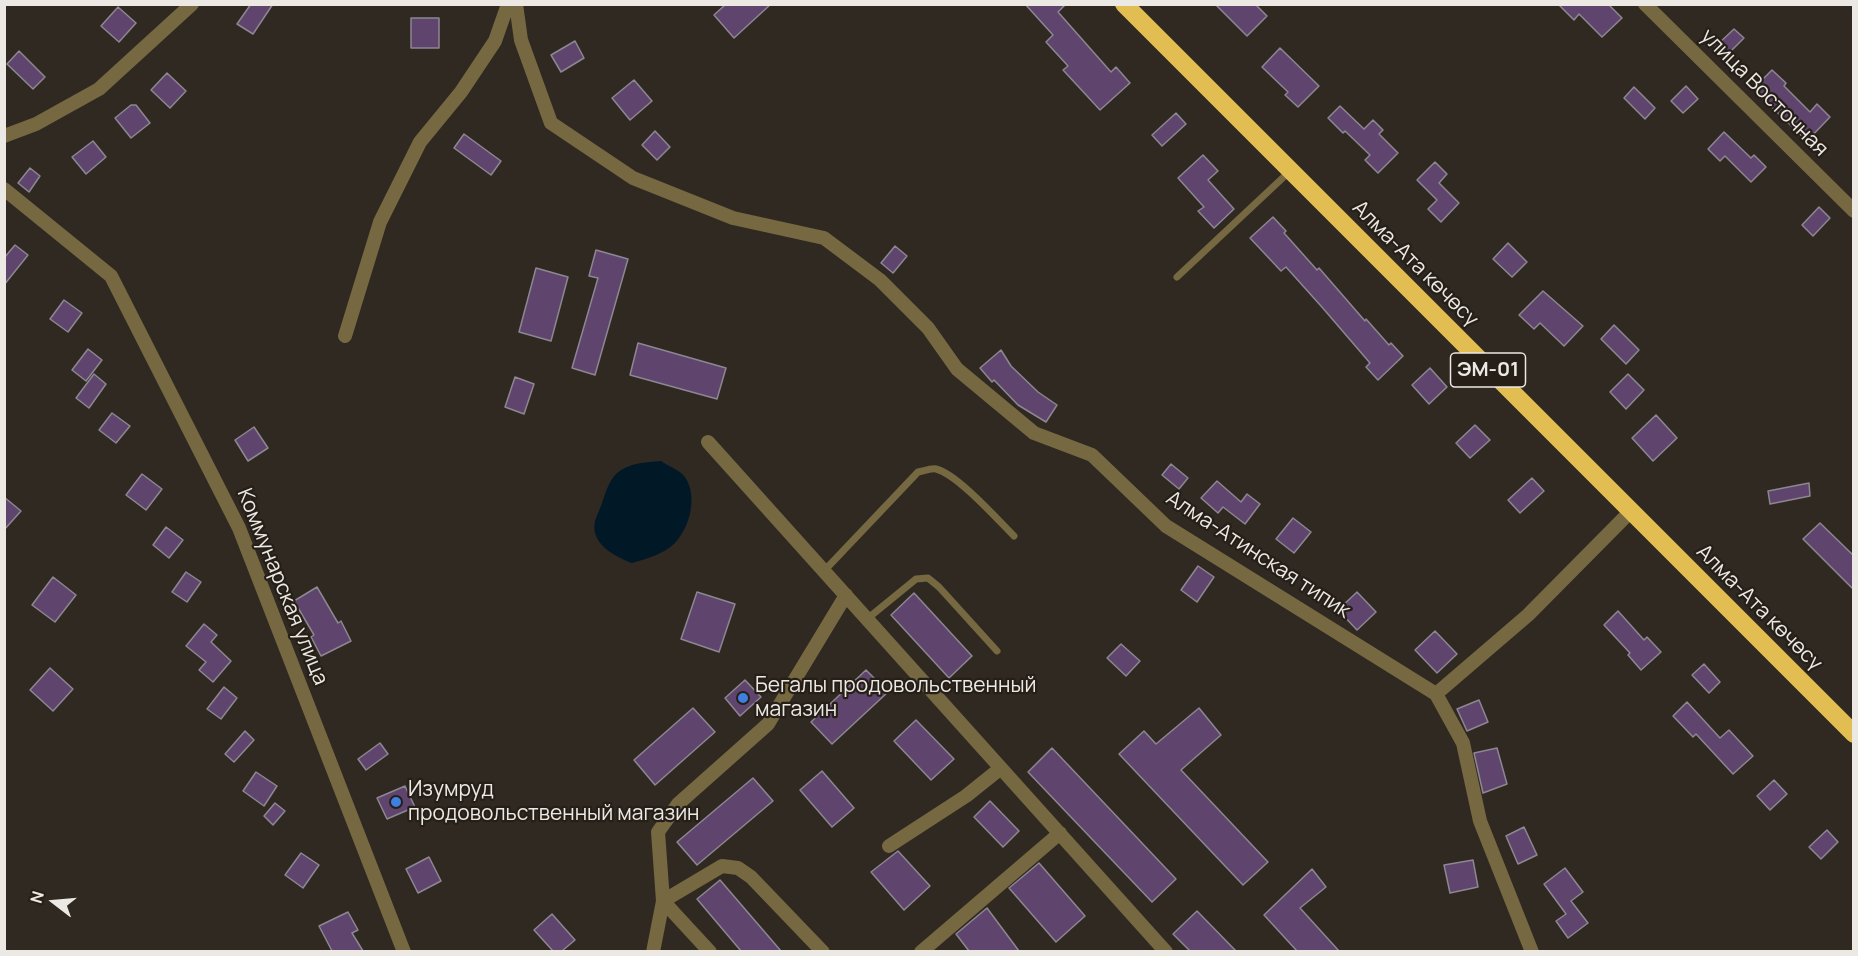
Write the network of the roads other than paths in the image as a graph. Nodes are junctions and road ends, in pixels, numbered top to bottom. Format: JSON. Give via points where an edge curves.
{"nodes":[{"id":1,"x":192,"y":4,"type":"edge"},
{"id":2,"x":508,"y":4,"type":"edge"},
{"id":3,"x":516,"y":4,"type":"edge"},
{"id":4,"x":1124,"y":4,"type":"edge"},
{"id":5,"x":1645,"y":4,"type":"edge"},
{"id":6,"x":4,"y":136,"type":"edge"},
{"id":7,"x":1290,"y":171,"type":"junction"},
{"id":8,"x":4,"y":189,"type":"edge"},
{"id":9,"x":1854,"y":212,"type":"edge"},
{"id":10,"x":1177,"y":277,"type":"dead end"},
{"id":11,"x":345,"y":336,"type":"dead end"},
{"id":12,"x":708,"y":442,"type":"dead end"},
{"id":13,"x":1630,"y":512,"type":"junction"},
{"id":14,"x":1014,"y":536,"type":"dead end"},
{"id":15,"x":824,"y":571,"type":"junction"},
{"id":16,"x":846,"y":595,"type":"junction"},
{"id":17,"x":867,"y":619,"type":"junction"},
{"id":18,"x":997,"y":651,"type":"dead end"},
{"id":19,"x":1436,"y":694,"type":"junction"},
{"id":20,"x":1854,"y":734,"type":"edge"},
{"id":21,"x":1001,"y":768,"type":"junction"},
{"id":22,"x":1060,"y":833,"type":"junction"},
{"id":23,"x":889,"y":846,"type":"dead end"},
{"id":24,"x":663,"y":901,"type":"junction"},
{"id":25,"x":404,"y":951,"type":"edge"},
{"id":26,"x":653,"y":951,"type":"edge"},
{"id":27,"x":710,"y":951,"type":"edge"},
{"id":28,"x":823,"y":951,"type":"edge"},
{"id":29,"x":921,"y":951,"type":"edge"},
{"id":30,"x":1166,"y":951,"type":"edge"},
{"id":31,"x":1532,"y":951,"type":"edge"}],
"edges":[{"from":1,"to":6,"type":"street","via":[[99,89],[36,124]]},
{"from":2,"to":11,"type":"street","via":[[495,40],[461,92],[420,142],[380,222]]},
{"from":3,"to":19,"type":"street","name":"Алма-Атинская типик","via":[[521,40],[551,123],[633,178],[733,218],[824,238],[880,280],[928,328],[957,369],[1034,433],[1092,455],[1167,526]]},
{"from":4,"to":7,"type":"highway","name":"Алма-Ата көчөсү","number":"ЭМ-01"},
{"from":5,"to":9,"type":"street","name":"улица Восточная"},
{"from":7,"to":10,"type":"lane"},
{"from":7,"to":13,"type":"highway","name":"Алма-Ата көчөсү","number":"ЭМ-01"},
{"from":8,"to":25,"type":"street","name":"Коммунарская улица","via":[[111,276],[239,528]]},
{"from":12,"to":15,"type":"street"},
{"from":13,"to":19,"type":"street","via":[[1528,615]]},
{"from":13,"to":20,"type":"highway","name":"Алма-Ата көчөсү","number":"ЭМ-01"},
{"from":14,"to":15,"type":"lane","via":[[946,472],[933,468],[918,472]]},
{"from":15,"to":16,"type":"street"},
{"from":16,"to":17,"type":"street"},
{"from":16,"to":24,"type":"street","via":[[768,724],[678,804],[658,832]]},
{"from":17,"to":18,"type":"lane","via":[[916,579],[928,578]]},
{"from":17,"to":21,"type":"street"},
{"from":19,"to":31,"type":"street","name":"Алма-Атинская типик","via":[[1463,743],[1480,820]]},
{"from":21,"to":22,"type":"street"},
{"from":21,"to":23,"type":"street"},
{"from":22,"to":29,"type":"street"},
{"from":22,"to":30,"type":"street"},
{"from":24,"to":26,"type":"street"},
{"from":24,"to":27,"type":"street"},
{"from":24,"to":28,"type":"street","via":[[722,866],[738,868]]}]}
